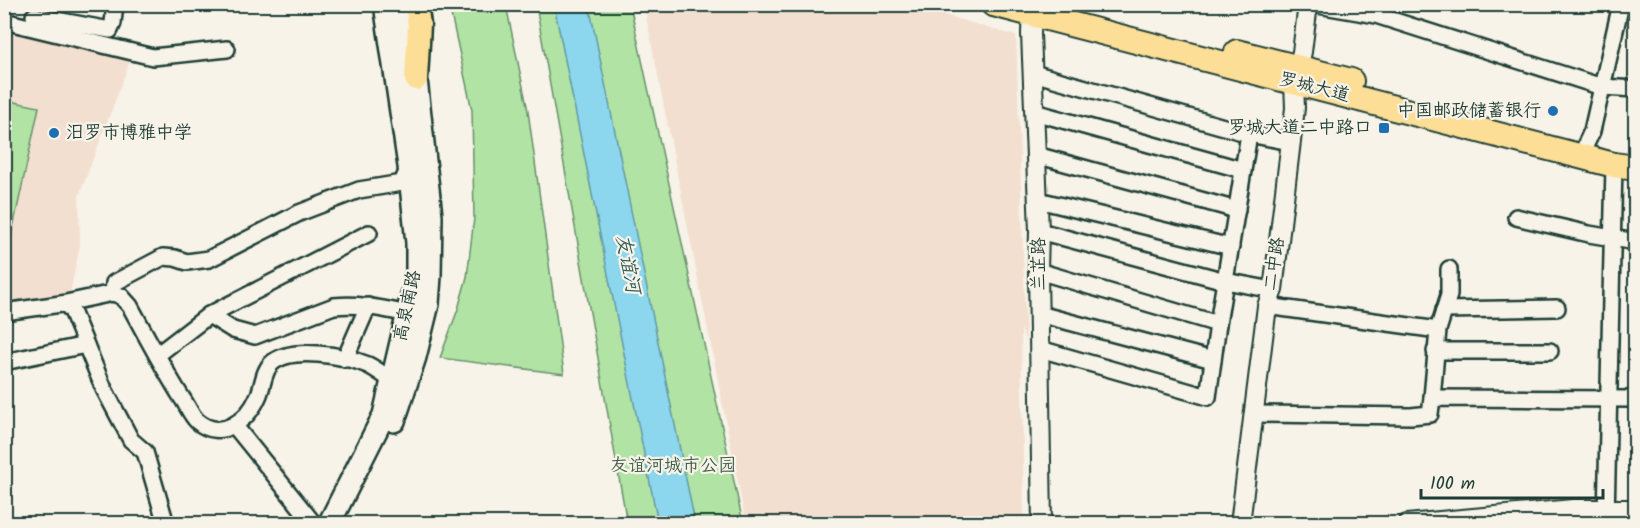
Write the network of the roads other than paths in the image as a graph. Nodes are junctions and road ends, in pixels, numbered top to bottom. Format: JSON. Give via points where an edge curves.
{"nodes":[{"id":1,"x":115,"y":4,"type":"edge"},
{"id":2,"x":385,"y":4,"type":"edge"},
{"id":3,"x":403,"y":4,"type":"edge"},
{"id":4,"x":416,"y":4,"type":"edge"},
{"id":5,"x":993,"y":4,"type":"edge"},
{"id":6,"x":1310,"y":4,"type":"edge"},
{"id":7,"x":1621,"y":4,"type":"edge"},
{"id":8,"x":1038,"y":8,"type":"edge"},
{"id":9,"x":34,"y":15,"type":"dead end"},
{"id":10,"x":4,"y":21,"type":"edge"},
{"id":11,"x":227,"y":49,"type":"dead end"},
{"id":12,"x":1033,"y":73,"type":"junction"},
{"id":13,"x":1296,"y":75,"type":"junction"},
{"id":14,"x":416,"y":79,"type":"junction"},
{"id":15,"x":1602,"y":87,"type":"junction"},
{"id":16,"x":1635,"y":89,"type":"edge"},
{"id":17,"x":1034,"y":112,"type":"junction"},
{"id":18,"x":1249,"y":134,"type":"junction"},
{"id":19,"x":1290,"y":142,"type":"junction"},
{"id":20,"x":1586,"y":144,"type":"junction"},
{"id":21,"x":1635,"y":154,"type":"edge"},
{"id":22,"x":1036,"y":155,"type":"junction"},
{"id":23,"x":409,"y":166,"type":"junction"},
{"id":24,"x":1625,"y":167,"type":"edge"},
{"id":25,"x":1243,"y":170,"type":"junction"},
{"id":26,"x":1038,"y":200,"type":"junction"},
{"id":27,"x":1237,"y":210,"type":"junction"},
{"id":28,"x":1516,"y":217,"type":"dead end"},
{"id":29,"x":1039,"y":231,"type":"junction"},
{"id":30,"x":369,"y":233,"type":"dead end"},
{"id":31,"x":1612,"y":238,"type":"junction"},
{"id":32,"x":1635,"y":242,"type":"edge"},
{"id":33,"x":1231,"y":248,"type":"junction"},
{"id":34,"x":1449,"y":269,"type":"dead end"},
{"id":35,"x":1038,"y":271,"type":"junction"},
{"id":36,"x":1225,"y":281,"type":"junction"},
{"id":37,"x":112,"y":293,"type":"junction"},
{"id":38,"x":1270,"y":298,"type":"junction"},
{"id":39,"x":60,"y":304,"type":"junction"},
{"id":40,"x":368,"y":306,"type":"junction"},
{"id":41,"x":1557,"y":309,"type":"dead end"},
{"id":42,"x":1444,"y":310,"type":"junction"},
{"id":43,"x":4,"y":312,"type":"edge"},
{"id":44,"x":408,"y":314,"type":"junction"},
{"id":45,"x":1039,"y":314,"type":"junction"},
{"id":46,"x":209,"y":315,"type":"junction"},
{"id":47,"x":1218,"y":324,"type":"junction"},
{"id":48,"x":1438,"y":330,"type":"junction"},
{"id":49,"x":86,"y":345,"type":"junction"},
{"id":50,"x":1040,"y":349,"type":"junction"},
{"id":51,"x":1435,"y":351,"type":"junction"},
{"id":52,"x":1550,"y":351,"type":"dead end"},
{"id":53,"x":157,"y":355,"type":"junction"},
{"id":54,"x":345,"y":359,"type":"junction"},
{"id":55,"x":1213,"y":360,"type":"junction"},
{"id":56,"x":4,"y":362,"type":"edge"},
{"id":57,"x":391,"y":380,"type":"junction"},
{"id":58,"x":1432,"y":398,"type":"junction"},
{"id":59,"x":1609,"y":399,"type":"junction"},
{"id":60,"x":1635,"y":399,"type":"edge"},
{"id":61,"x":1254,"y":414,"type":"junction"},
{"id":62,"x":234,"y":425,"type":"junction"},
{"id":63,"x":1635,"y":509,"type":"edge"},
{"id":64,"x":1606,"y":513,"type":"junction"},
{"id":65,"x":1635,"y":521,"type":"edge"},
{"id":66,"x":166,"y":524,"type":"edge"},
{"id":67,"x":314,"y":524,"type":"edge"},
{"id":68,"x":329,"y":524,"type":"edge"},
{"id":69,"x":343,"y":524,"type":"edge"},
{"id":70,"x":1042,"y":524,"type":"edge"},
{"id":71,"x":1240,"y":524,"type":"edge"},
{"id":72,"x":1407,"y":524,"type":"edge"},
{"id":73,"x":1575,"y":524,"type":"edge"}],
"edges":[{"from":1,"to":9,"type":"street","via":[[110,30]]},
{"from":2,"to":23,"type":"main road","name":"高泉南路"},
{"from":3,"to":14,"type":"main road","name":"高泉南路"},
{"from":4,"to":14,"type":"main road"},
{"from":5,"to":8,"type":"highway","name":"罗城大道"},
{"from":6,"to":13,"type":"street","name":"二中路"},
{"from":6,"to":15,"type":"street","via":[[1376,15]]},
{"from":7,"to":15,"type":"street"},
{"from":8,"to":12,"type":"street","name":"兰芷路","via":[[1031,34]]},
{"from":8,"to":13,"type":"highway","name":"罗城大道"},
{"from":10,"to":11,"type":"street","via":[[153,57]]},
{"from":12,"to":17,"type":"street","name":"兰芷路"},
{"from":12,"to":18,"type":"street"},
{"from":13,"to":19,"type":"street","name":"二中路"},
{"from":13,"to":20,"type":"highway","name":"罗城大道"},
{"from":13,"to":24,"type":"highway","name":"罗城大道"},
{"from":14,"to":69,"type":"main road","name":"高泉南路","via":[[431,216],[428,304],[396,417]]},
{"from":15,"to":16,"type":"street"},
{"from":15,"to":20,"type":"street"},
{"from":17,"to":22,"type":"street","name":"兰芷路"},
{"from":17,"to":25,"type":"street"},
{"from":18,"to":19,"type":"street"},
{"from":18,"to":25,"type":"street"},
{"from":19,"to":38,"type":"street","name":"二中路"},
{"from":20,"to":21,"type":"highway","name":"罗城大道"},
{"from":22,"to":26,"type":"street","name":"兰芷路"},
{"from":22,"to":27,"type":"street"},
{"from":23,"to":37,"type":"street","via":[[402,183],[359,190],[298,213],[209,259],[187,262],[163,257],[114,283]]},
{"from":23,"to":44,"type":"main road","name":"高泉南路","via":[[417,274]]},
{"from":24,"to":31,"type":"street"},
{"from":25,"to":27,"type":"street"},
{"from":26,"to":29,"type":"street","name":"兰芷路"},
{"from":26,"to":33,"type":"street"},
{"from":27,"to":33,"type":"street"},
{"from":28,"to":31,"type":"street"},
{"from":29,"to":35,"type":"street","name":"兰芷路"},
{"from":29,"to":36,"type":"street"},
{"from":30,"to":46,"type":"street"},
{"from":31,"to":32,"type":"street"},
{"from":31,"to":59,"type":"street"},
{"from":33,"to":36,"type":"street"},
{"from":34,"to":42,"type":"street","via":[[1449,295]]},
{"from":35,"to":45,"type":"street","name":"兰芷路"},
{"from":35,"to":47,"type":"street"},
{"from":36,"to":38,"type":"street"},
{"from":36,"to":47,"type":"street"},
{"from":37,"to":39,"type":"street"},
{"from":37,"to":53,"type":"street","via":[[130,306]]},
{"from":38,"to":48,"type":"street"},
{"from":38,"to":61,"type":"street","name":"二中路"},
{"from":39,"to":43,"type":"street"},
{"from":39,"to":49,"type":"street","via":[[72,311]]},
{"from":40,"to":44,"type":"street"},
{"from":40,"to":46,"type":"street","via":[[334,306],[255,336],[232,330]]},
{"from":40,"to":54,"type":"street"},
{"from":41,"to":42,"type":"street"},
{"from":42,"to":48,"type":"street"},
{"from":44,"to":57,"type":"main road","name":"高泉南路"},
{"from":45,"to":50,"type":"street","name":"兰芷路"},
{"from":45,"to":55,"type":"street"},
{"from":46,"to":53,"type":"street"},
{"from":47,"to":55,"type":"street"},
{"from":48,"to":51,"type":"street"},
{"from":49,"to":56,"type":"street"},
{"from":49,"to":66,"type":"street","via":[[131,440],[145,452]]},
{"from":50,"to":55,"type":"street","via":[[1208,397]]},
{"from":50,"to":70,"type":"street","name":"兰芷路"},
{"from":51,"to":52,"type":"street"},
{"from":51,"to":58,"type":"street"},
{"from":53,"to":62,"type":"street","via":[[197,420],[223,430]]},
{"from":54,"to":57,"type":"street","via":[[368,365]]},
{"from":54,"to":62,"type":"street","via":[[302,353],[282,357],[271,364],[250,413]]},
{"from":57,"to":68,"type":"main road","name":"高泉南路","via":[[384,415]]},
{"from":58,"to":59,"type":"street"},
{"from":58,"to":61,"type":"street","via":[[1430,414],[1411,416]]},
{"from":59,"to":60,"type":"street"},
{"from":59,"to":64,"type":"street"},
{"from":61,"to":71,"type":"street","name":"二中路"},
{"from":62,"to":67,"type":"street"},
{"from":63,"to":64,"type":"street"},
{"from":64,"to":65,"type":"street"},
{"from":64,"to":72,"type":"street"},
{"from":64,"to":73,"type":"street","via":[[1592,522]]}]}
